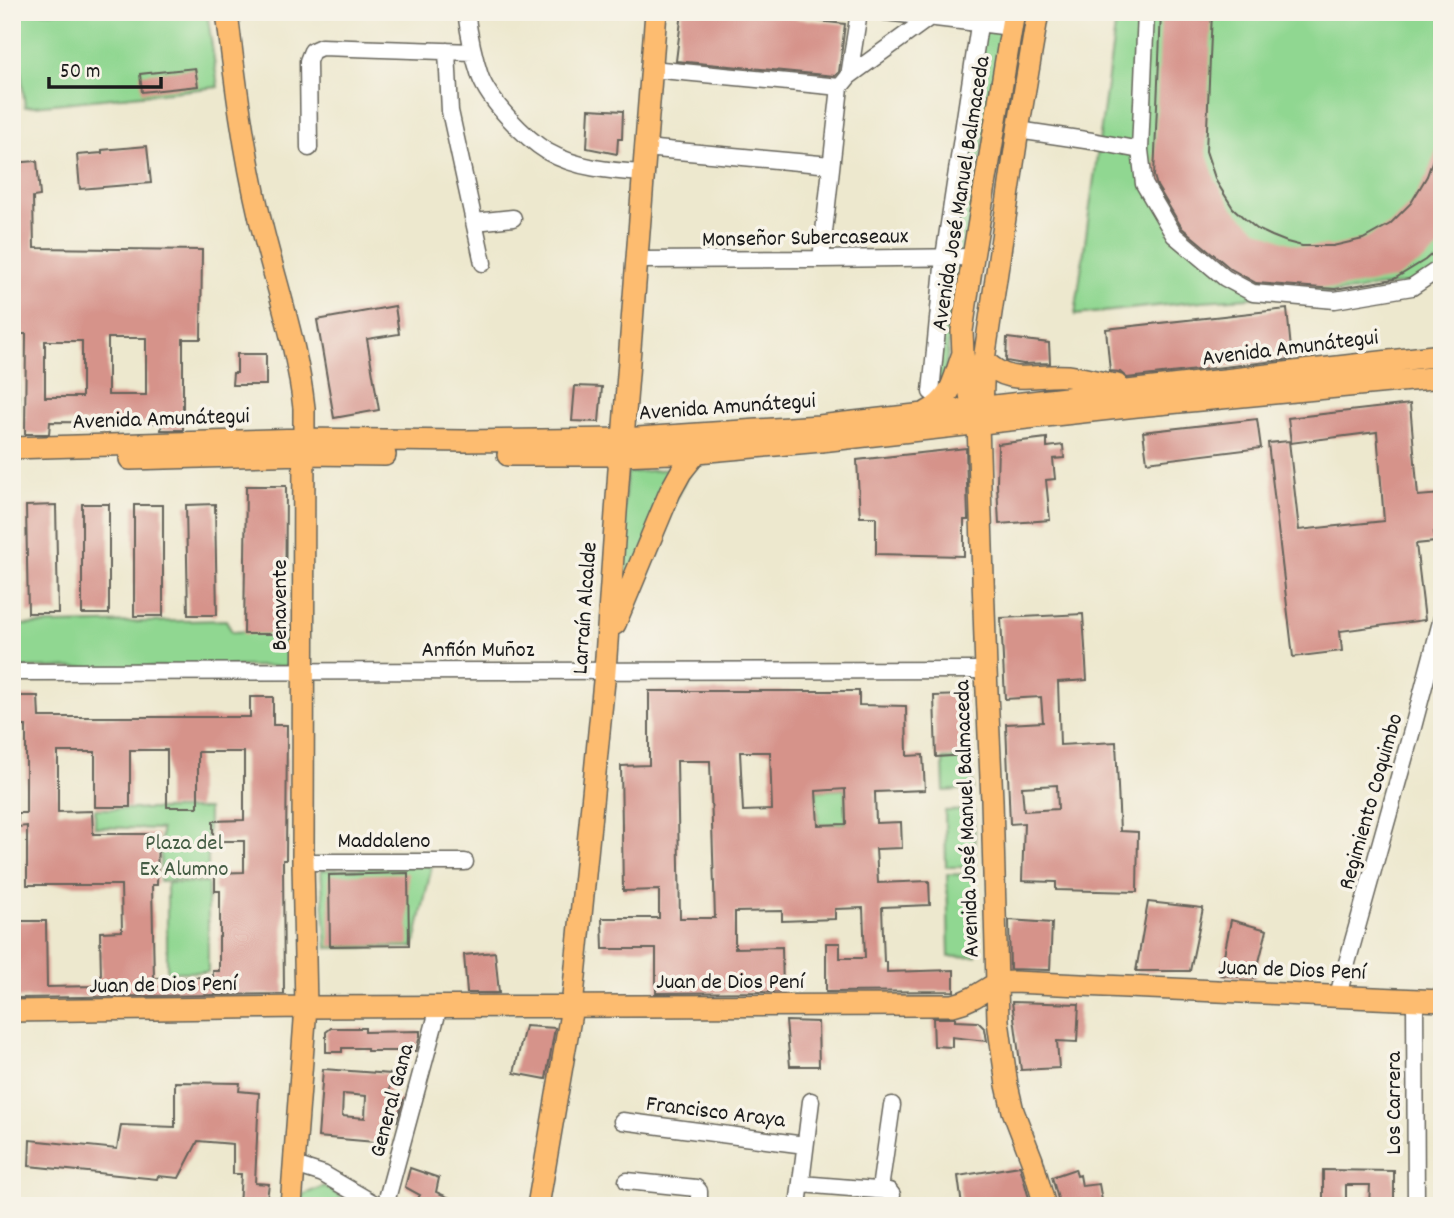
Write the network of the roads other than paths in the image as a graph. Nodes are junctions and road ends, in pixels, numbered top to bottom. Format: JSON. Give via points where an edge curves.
{"nodes":[{"id":1,"x":227,"y":12,"type":"edge"},
{"id":2,"x":467,"y":12,"type":"edge"},
{"id":3,"x":656,"y":12,"type":"edge"},
{"id":4,"x":859,"y":12,"type":"edge"},
{"id":5,"x":885,"y":12,"type":"edge"},
{"id":6,"x":1038,"y":12,"type":"edge"},
{"id":7,"x":1146,"y":12,"type":"edge"},
{"id":8,"x":930,"y":18,"type":"junction"},
{"id":9,"x":980,"y":18,"type":"edge"},
{"id":10,"x":1013,"y":20,"type":"edge"},
{"id":11,"x":447,"y":51,"type":"junction"},
{"id":12,"x":473,"y":52,"type":"junction"},
{"id":13,"x":651,"y":69,"type":"junction"},
{"id":14,"x":844,"y":82,"type":"junction"},
{"id":15,"x":1018,"y":130,"type":"junction"},
{"id":16,"x":309,"y":148,"type":"dead end"},
{"id":17,"x":645,"y":148,"type":"junction"},
{"id":18,"x":1140,"y":150,"type":"junction"},
{"id":19,"x":831,"y":165,"type":"junction"},
{"id":20,"x":642,"y":173,"type":"junction"},
{"id":21,"x":513,"y":218,"type":"dead end"},
{"id":22,"x":475,"y":222,"type":"junction"},
{"id":23,"x":944,"y":257,"type":"junction"},
{"id":24,"x":973,"y":257,"type":"junction"},
{"id":25,"x":821,"y":259,"type":"junction"},
{"id":26,"x":638,"y":260,"type":"junction"},
{"id":27,"x":483,"y":263,"type":"dead end"},
{"id":28,"x":1442,"y":267,"type":"edge"},
{"id":29,"x":963,"y":354,"type":"junction"},
{"id":30,"x":1442,"y":355,"type":"edge"},
{"id":31,"x":984,"y":360,"type":"junction"},
{"id":32,"x":1442,"y":377,"type":"edge"},
{"id":33,"x":1143,"y":389,"type":"junction"},
{"id":34,"x":931,"y":392,"type":"dead end"},
{"id":35,"x":925,"y":413,"type":"junction"},
{"id":36,"x":977,"y":413,"type":"junction"},
{"id":37,"x":303,"y":447,"type":"junction"},
{"id":38,"x":622,"y":447,"type":"junction"},
{"id":39,"x":12,"y":448,"type":"edge"},
{"id":40,"x":697,"y":452,"type":"junction"},
{"id":41,"x":12,"y":461,"type":"edge"},
{"id":42,"x":1442,"y":618,"type":"edge"},
{"id":43,"x":607,"y":642,"type":"junction"},
{"id":44,"x":986,"y":670,"type":"junction"},
{"id":45,"x":305,"y":671,"type":"junction"},
{"id":46,"x":605,"y":671,"type":"junction"},
{"id":47,"x":12,"y":672,"type":"edge"},
{"id":48,"x":303,"y":862,"type":"junction"},
{"id":49,"x":465,"y":862,"type":"dead end"},
{"id":50,"x":997,"y":983,"type":"junction"},
{"id":51,"x":1338,"y":995,"type":"junction"},
{"id":52,"x":1415,"y":1000,"type":"junction"},
{"id":53,"x":1442,"y":1001,"type":"edge"},
{"id":54,"x":306,"y":1007,"type":"junction"},
{"id":55,"x":439,"y":1007,"type":"junction"},
{"id":56,"x":572,"y":1007,"type":"junction"},
{"id":57,"x":12,"y":1011,"type":"edge"},
{"id":58,"x":811,"y":1101,"type":"dead end"},
{"id":59,"x":892,"y":1105,"type":"dead end"},
{"id":60,"x":622,"y":1121,"type":"dead end"},
{"id":61,"x":806,"y":1144,"type":"junction"},
{"id":62,"x":295,"y":1166,"type":"junction"},
{"id":63,"x":627,"y":1181,"type":"dead end"},
{"id":64,"x":801,"y":1184,"type":"junction"},
{"id":65,"x":880,"y":1189,"type":"junction"},
{"id":66,"x":291,"y":1206,"type":"edge"},
{"id":67,"x":378,"y":1206,"type":"edge"},
{"id":68,"x":385,"y":1206,"type":"edge"},
{"id":69,"x":538,"y":1206,"type":"edge"},
{"id":70,"x":699,"y":1206,"type":"edge"},
{"id":71,"x":798,"y":1206,"type":"edge"},
{"id":72,"x":890,"y":1206,"type":"edge"},
{"id":73,"x":1045,"y":1206,"type":"edge"},
{"id":74,"x":1416,"y":1206,"type":"edge"}],
"edges":[{"from":1,"to":37,"type":"main road","name":"Benavente","via":[[260,217],[299,373]]},
{"from":2,"to":12,"type":"street"},
{"from":3,"to":13,"type":"main road","name":"Larraín Alcalde"},
{"from":4,"to":14,"type":"street"},
{"from":5,"to":8,"type":"street"},
{"from":6,"to":15,"type":"main road","name":"Avenida José Manuel Balmaceda"},
{"from":7,"to":18,"type":"street"},
{"from":8,"to":9,"type":"street"},
{"from":8,"to":14,"type":"street"},
{"from":9,"to":10,"type":"street"},
{"from":9,"to":23,"type":"street"},
{"from":10,"to":24,"type":"main road","name":"Avenida José Manuel Balmaceda"},
{"from":11,"to":12,"type":"street"},
{"from":11,"to":16,"type":"street","via":[[321,47],[312,51],[308,61]]},
{"from":11,"to":22,"type":"street","via":[[450,111]]},
{"from":12,"to":20,"type":"street","via":[[491,95],[533,141],[574,162]]},
{"from":13,"to":14,"type":"street"},
{"from":13,"to":17,"type":"main road","name":"Larraín Alcalde"},
{"from":14,"to":19,"type":"street"},
{"from":15,"to":18,"type":"street"},
{"from":15,"to":31,"type":"main road","name":"Avenida José Manuel Balmaceda"},
{"from":17,"to":19,"type":"street"},
{"from":17,"to":20,"type":"main road","name":"Larraín Alcalde"},
{"from":18,"to":28,"type":"street","via":[[1144,184],[1174,235],[1225,278],[1253,293],[1335,300],[1412,287]]},
{"from":19,"to":25,"type":"street"},
{"from":20,"to":26,"type":"main road","name":"Larraín Alcalde"},
{"from":21,"to":22,"type":"street"},
{"from":22,"to":27,"type":"street"},
{"from":23,"to":24,"type":"street","name":"Monseñor Subercaseaux"},
{"from":23,"to":25,"type":"street","name":"Monseñor Subercaseaux"},
{"from":23,"to":34,"type":"street"},
{"from":24,"to":29,"type":"main road","name":"Avenida José Manuel Balmaceda"},
{"from":25,"to":26,"type":"street","name":"Monseñor Subercaseaux"},
{"from":26,"to":38,"type":"main road","name":"Larraín Alcalde"},
{"from":29,"to":35,"type":"main road","via":[[947,396]]},
{"from":29,"to":36,"type":"main road","name":"Avenida José Manuel Balmaceda"},
{"from":30,"to":33,"type":"main road","name":"Avenida Amunátegui"},
{"from":31,"to":33,"type":"main road","via":[[1007,376],[1067,376]]},
{"from":31,"to":36,"type":"main road","name":"Avenida José Manuel Balmaceda"},
{"from":32,"to":36,"type":"main road","name":"Avenida Amunátegui","via":[[1151,405]]},
{"from":33,"to":36,"type":"main road","name":"Avenida Amunátegui"},
{"from":35,"to":36,"type":"main road","name":"Avenida Amunátegui"},
{"from":35,"to":38,"type":"main road","name":"Avenida Amunátegui"},
{"from":36,"to":40,"type":"main road","name":"Avenida Amunátegui","via":[[821,441]]},
{"from":36,"to":44,"type":"main road","name":"Avenida José Manuel Balmaceda"},
{"from":37,"to":38,"type":"main road","name":"Avenida Amunátegui","via":[[464,442]]},
{"from":37,"to":39,"type":"main road","name":"Avenida Amunátegui"},
{"from":37,"to":41,"type":"main road","name":"Avenida Amunátegui"},
{"from":37,"to":45,"type":"main road","name":"Benavente"},
{"from":38,"to":40,"type":"main road","name":"Avenida Amunátegui"},
{"from":38,"to":43,"type":"main road","name":"Larraín Alcalde"},
{"from":40,"to":43,"type":"main road","via":[[670,492]]},
{"from":42,"to":51,"type":"street","name":"Regimiento Coquimbo"},
{"from":43,"to":46,"type":"main road","name":"Larraín Alcalde"},
{"from":44,"to":46,"type":"street","name":"Anfión Muñoz"},
{"from":44,"to":50,"type":"main road","name":"Avenida José Manuel Balmaceda"},
{"from":45,"to":46,"type":"street","name":"Anfión Muñoz"},
{"from":45,"to":47,"type":"street","name":"Anfión Muñoz"},
{"from":45,"to":48,"type":"main road","name":"Benavente"},
{"from":46,"to":56,"type":"main road","name":"Larraín Alcalde"},
{"from":48,"to":49,"type":"street","name":"Maddaleno"},
{"from":48,"to":54,"type":"main road","name":"Benavente"},
{"from":50,"to":51,"type":"main road","name":"Juan de Dios Pení"},
{"from":50,"to":56,"type":"main road","name":"Juan de Dios Pení","via":[[953,1005]]},
{"from":50,"to":73,"type":"main road","name":"Avenida José Manuel Balmaceda","via":[[1007,1085]]},
{"from":51,"to":52,"type":"main road","name":"Juan de Dios Pení"},
{"from":52,"to":53,"type":"main road","name":"Juan de Dios Pení"},
{"from":52,"to":74,"type":"street","name":"Los Carrera"},
{"from":54,"to":55,"type":"main road","name":"Juan de Dios Pení"},
{"from":54,"to":57,"type":"main road","name":"Juan de Dios Pení"},
{"from":54,"to":62,"type":"main road","name":"Benavente"},
{"from":55,"to":56,"type":"main road","name":"Juan de Dios Pení"},
{"from":55,"to":68,"type":"street","name":"General Gana"},
{"from":56,"to":69,"type":"main road","name":"Larraín Alcalde"},
{"from":58,"to":61,"type":"street"},
{"from":59,"to":65,"type":"street"},
{"from":60,"to":61,"type":"street","name":"Francisco Araya"},
{"from":61,"to":64,"type":"street"},
{"from":62,"to":66,"type":"main road","name":"Benavente"},
{"from":62,"to":67,"type":"street","via":[[323,1174]]},
{"from":63,"to":70,"type":"street","via":[[696,1188]]},
{"from":64,"to":65,"type":"street"},
{"from":64,"to":71,"type":"street"},
{"from":65,"to":72,"type":"street","via":[[891,1192]]}]}
